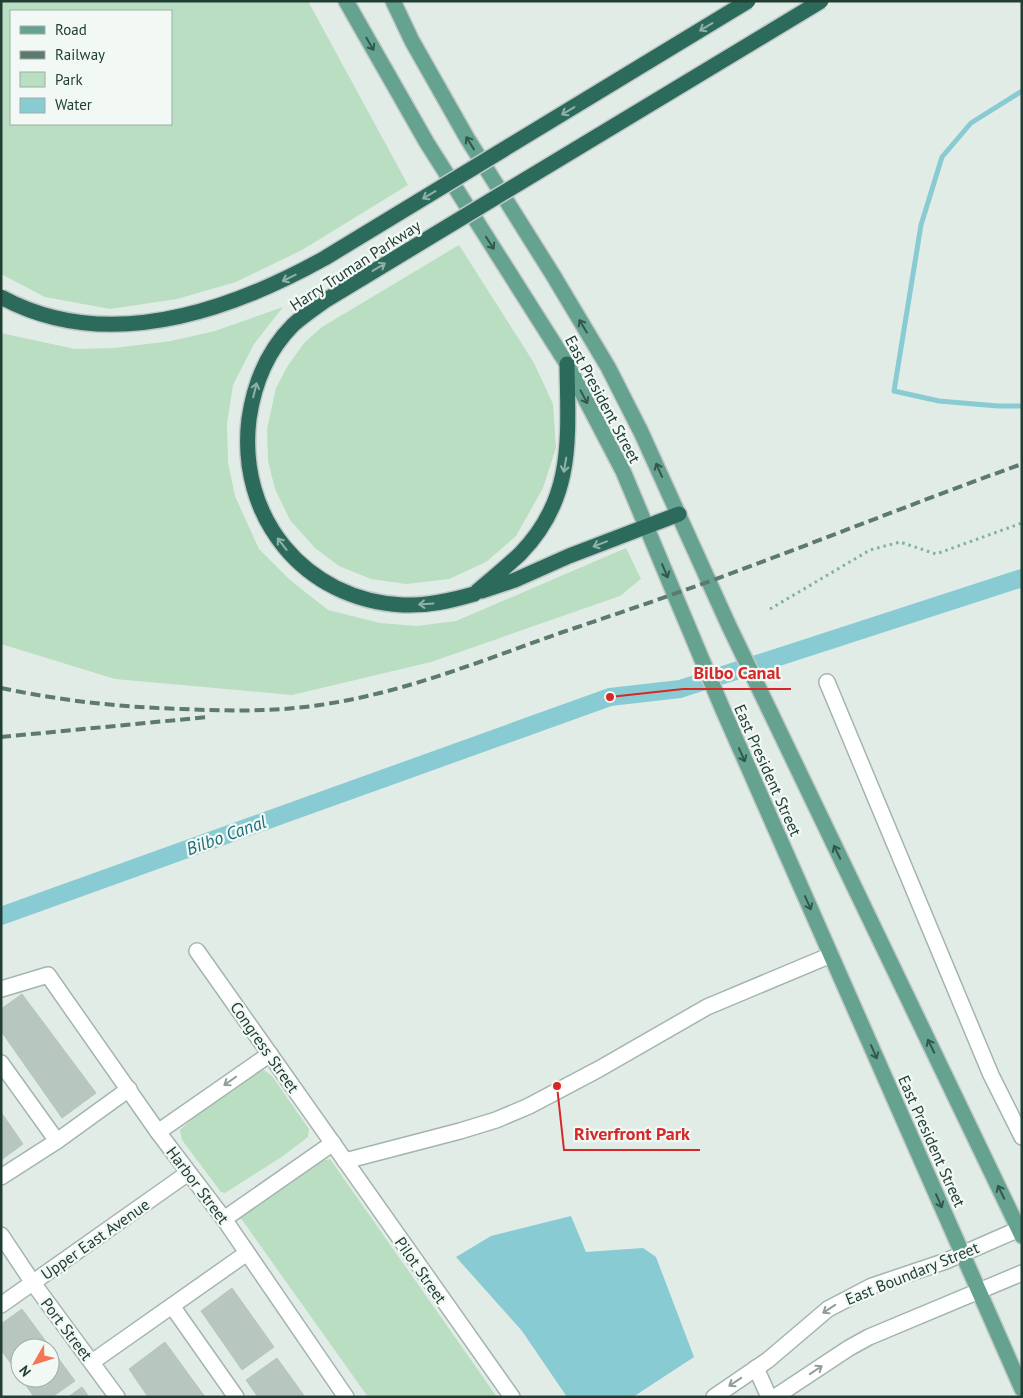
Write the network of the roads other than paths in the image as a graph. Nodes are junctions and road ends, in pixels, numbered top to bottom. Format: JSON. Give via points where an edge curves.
{"nodes":[{"id":1,"x":346,"y":1,"type":"edge"},
{"id":2,"x":393,"y":1,"type":"edge"},
{"id":3,"x":748,"y":1,"type":"edge"},
{"id":4,"x":821,"y":1,"type":"edge"},
{"id":5,"x":1,"y":297,"type":"edge"},
{"id":6,"x":567,"y":364,"type":"junction"},
{"id":7,"x":679,"y":514,"type":"junction"},
{"id":8,"x":646,"y":526,"type":"junction"},
{"id":9,"x":474,"y":594,"type":"junction"},
{"id":10,"x":827,"y":682,"type":"dead end"},
{"id":11,"x":197,"y":951,"type":"dead end"},
{"id":12,"x":831,"y":955,"type":"junction"},
{"id":13,"x":1,"y":988,"type":"edge"},
{"id":14,"x":270,"y":1054,"type":"junction"},
{"id":15,"x":1,"y":1063,"type":"edge"},
{"id":16,"x":129,"y":1090,"type":"junction"},
{"id":17,"x":158,"y":1132,"type":"junction"},
{"id":18,"x":1022,"y":1137,"type":"edge"},
{"id":19,"x":57,"y":1141,"type":"junction"},
{"id":20,"x":332,"y":1143,"type":"junction"},
{"id":21,"x":345,"y":1161,"type":"junction"},
{"id":22,"x":188,"y":1173,"type":"junction"},
{"id":23,"x":1,"y":1177,"type":"edge"},
{"id":24,"x":224,"y":1219,"type":"junction"},
{"id":25,"x":1020,"y":1233,"type":"edge"},
{"id":26,"x":1,"y":1235,"type":"edge"},
{"id":27,"x":247,"y":1253,"type":"junction"},
{"id":28,"x":963,"y":1253,"type":"junction"},
{"id":29,"x":1022,"y":1273,"type":"edge"},
{"id":30,"x":32,"y":1283,"type":"junction"},
{"id":31,"x":980,"y":1292,"type":"junction"},
{"id":32,"x":1,"y":1305,"type":"edge"},
{"id":33,"x":172,"y":1306,"type":"junction"},
{"id":34,"x":92,"y":1362,"type":"junction"},
{"id":35,"x":756,"y":1368,"type":"junction"},
{"id":36,"x":1022,"y":1388,"type":"edge"},
{"id":37,"x":117,"y":1397,"type":"edge"},
{"id":38,"x":236,"y":1397,"type":"edge"},
{"id":39,"x":346,"y":1397,"type":"edge"},
{"id":40,"x":512,"y":1397,"type":"edge"},
{"id":41,"x":714,"y":1397,"type":"edge"},
{"id":42,"x":769,"y":1397,"type":"edge"},
{"id":43,"x":775,"y":1397,"type":"edge"}],
"edges":[{"from":1,"to":6,"type":"main road","name":"East President Street","one_way":true,"via":[[427,143]]},
{"from":7,"to":2,"type":"main road","name":"East President Street","one_way":true,"via":[[608,367],[467,138]]},
{"from":3,"to":5,"type":"highway","name":"Harry Truman Parkway","one_way":true,"bridge":true,"via":[[325,258],[260,291],[170,318],[108,325],[47,316]]},
{"from":9,"to":4,"type":"highway","name":"Harry Truman Parkway","one_way":true,"bridge":true,"via":[[420,605],[369,600],[323,580],[290,554],[264,516],[250,472],[247,443],[250,411],[264,366],[294,325],[334,296]]},
{"from":6,"to":8,"type":"main road","name":"East President Street","one_way":true,"via":[[623,470]]},
{"from":6,"to":9,"type":"highway","one_way":true,"via":[[568,435],[559,491],[549,515],[531,540]]},
{"from":7,"to":8,"type":"highway","name":"Harry Truman Parkway"},
{"from":25,"to":7,"type":"main road","name":"East President Street","one_way":true},
{"from":8,"to":9,"type":"highway","name":"Harry Truman Parkway","one_way":true},
{"from":8,"to":12,"type":"main road","name":"East President Street","one_way":true,"via":[[722,710]]},
{"from":10,"to":18,"type":"street","via":[[991,1075]]},
{"from":11,"to":14,"type":"street","name":"Congress Street"},
{"from":12,"to":21,"type":"street","via":[[707,1007],[599,1069],[496,1120]]},
{"from":12,"to":28,"type":"main road","name":"East President Street","one_way":true},
{"from":13,"to":16,"type":"street","name":"Harbor Street","via":[[48,975]]},
{"from":14,"to":17,"type":"street","one_way":true},
{"from":14,"to":20,"type":"street","name":"Congress Street"},
{"from":15,"to":19,"type":"street"},
{"from":16,"to":17,"type":"street","name":"Harbor Street"},
{"from":16,"to":19,"type":"street"},
{"from":17,"to":22,"type":"street","name":"Harbor Street"},
{"from":19,"to":23,"type":"street"},
{"from":20,"to":21,"type":"street","name":"Pilot Street"},
{"from":20,"to":24,"type":"street"},
{"from":21,"to":40,"type":"street","name":"Pilot Street"},
{"from":22,"to":24,"type":"street","name":"Harbor Street"},
{"from":22,"to":30,"type":"street","name":"Upper East Avenue"},
{"from":24,"to":27,"type":"street","name":"Harbor Street"},
{"from":25,"to":28,"type":"street","name":"East Boundary Street"},
{"from":26,"to":30,"type":"street","name":"Port Street"},
{"from":27,"to":33,"type":"street"},
{"from":27,"to":39,"type":"street","name":"Harbor Street"},
{"from":28,"to":31,"type":"main road","name":"East President Street"},
{"from":28,"to":35,"type":"street","name":"East Boundary Street","one_way":true,"via":[[872,1286],[828,1309]]},
{"from":29,"to":31,"type":"street"},
{"from":30,"to":32,"type":"street","name":"Upper East Avenue"},
{"from":30,"to":34,"type":"street","name":"Port Street"},
{"from":31,"to":36,"type":"main road","name":"East President Street"},
{"from":43,"to":31,"type":"street","one_way":true,"via":[[869,1338]]},
{"from":33,"to":34,"type":"street"},
{"from":33,"to":38,"type":"street"},
{"from":34,"to":37,"type":"street","name":"Port Street"},
{"from":35,"to":41,"type":"street","name":"East Boundary Street","one_way":true},
{"from":35,"to":42,"type":"street"}]}
